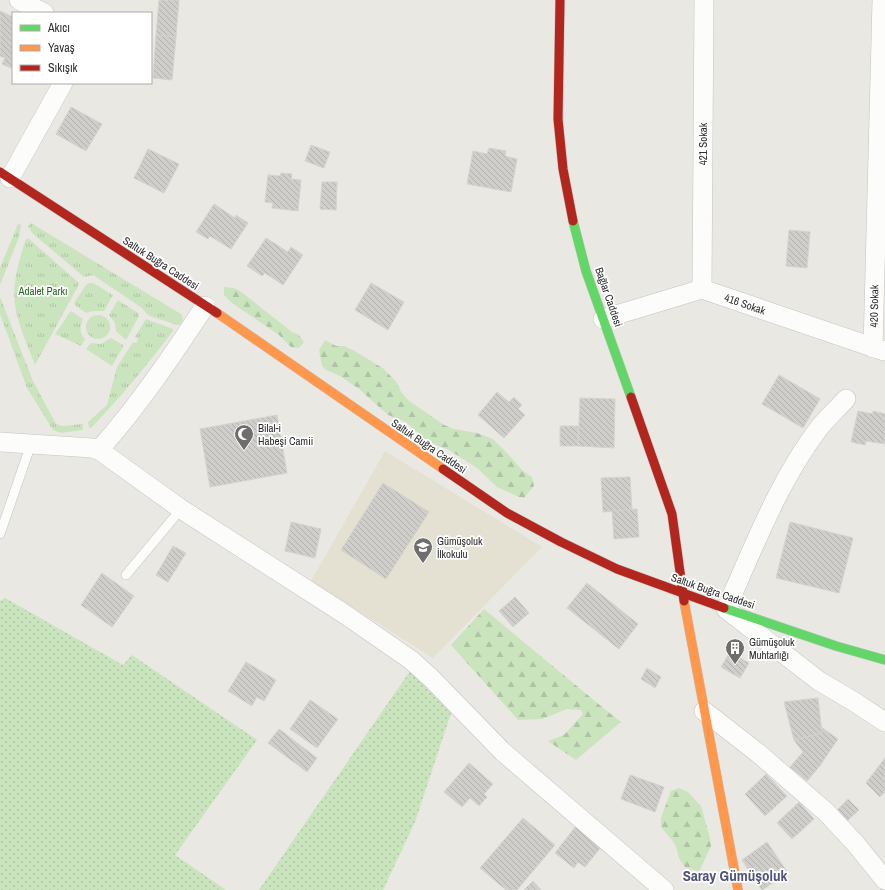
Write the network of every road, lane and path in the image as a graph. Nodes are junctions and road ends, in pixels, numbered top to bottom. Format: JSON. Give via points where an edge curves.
{"nodes":[{"id":1,"x":19,"y":0,"type":"edge"},
{"id":2,"x":560,"y":0,"type":"edge"},
{"id":3,"x":704,"y":0,"type":"edge"},
{"id":4,"x":882,"y":0,"type":"edge"},
{"id":5,"x":42,"y":12,"type":"edge"},
{"id":6,"x":62,"y":84,"type":"edge"},
{"id":7,"x":5,"y":175,"type":"edge"},
{"id":8,"x":702,"y":289,"type":"junction"},
{"id":9,"x":205,"y":306,"type":"junction"},
{"id":10,"x":603,"y":319,"type":"junction"},
{"id":11,"x":879,"y":350,"type":"edge"},
{"id":12,"x":846,"y":399,"type":"dead end"},
{"id":13,"x":0,"y":442,"type":"edge"},
{"id":14,"x":31,"y":444,"type":"junction"},
{"id":15,"x":99,"y":450,"type":"junction"},
{"id":16,"x":181,"y":510,"type":"junction"},
{"id":17,"x":0,"y":534,"type":"edge"},
{"id":18,"x":126,"y":575,"type":"dead end"},
{"id":19,"x":683,"y":594,"type":"junction"},
{"id":20,"x":726,"y":609,"type":"junction"},
{"id":21,"x":885,"y":660,"type":"edge"},
{"id":22,"x":704,"y":711,"type":"junction"},
{"id":23,"x":885,"y":722,"type":"edge"},
{"id":24,"x":885,"y":880,"type":"edge"},
{"id":25,"x":664,"y":890,"type":"edge"},
{"id":26,"x":738,"y":890,"type":"edge"}],
"edges":[{"from":1,"to":5,"type":"street"},
{"from":2,"to":10,"type":"street","name":"Bağlar Caddesi","via":[[558,119],[562,161],[574,226]]},
{"from":3,"to":8,"type":"street","name":"421 Sokak"},
{"from":4,"to":11,"type":"street","name":"420 Sokak"},
{"from":6,"to":7,"type":"street"},
{"from":7,"to":9,"type":"street","name":"Saltuk Buğra Caddesi"},
{"from":8,"to":10,"type":"street"},
{"from":8,"to":11,"type":"street","name":"416 Sokak"},
{"from":9,"to":15,"type":"street","via":[[150,387]]},
{"from":9,"to":19,"type":"street","name":"Saltuk Buğra Caddesi","via":[[507,513],[617,569]]},
{"from":10,"to":19,"type":"street","name":"Bağlar Caddesi","via":[[672,514]]},
{"from":12,"to":20,"type":"street","via":[[820,427],[792,468]]},
{"from":13,"to":14,"type":"street"},
{"from":14,"to":15,"type":"street"},
{"from":14,"to":17,"type":"lane"},
{"from":15,"to":16,"type":"street"},
{"from":16,"to":18,"type":"lane"},
{"from":16,"to":25,"type":"street","via":[[412,660],[503,752]]},
{"from":19,"to":20,"type":"street","name":"Saltuk Buğra Caddesi"},
{"from":19,"to":22,"type":"street","name":"Bağlar Caddesi"},
{"from":20,"to":21,"type":"street","name":"Saltuk Buğra Caddesi"},
{"from":20,"to":23,"type":"street","via":[[819,681]]},
{"from":22,"to":24,"type":"street","via":[[758,753],[826,812]]},
{"from":22,"to":26,"type":"street","name":"Bağlar Caddesi"}]}
